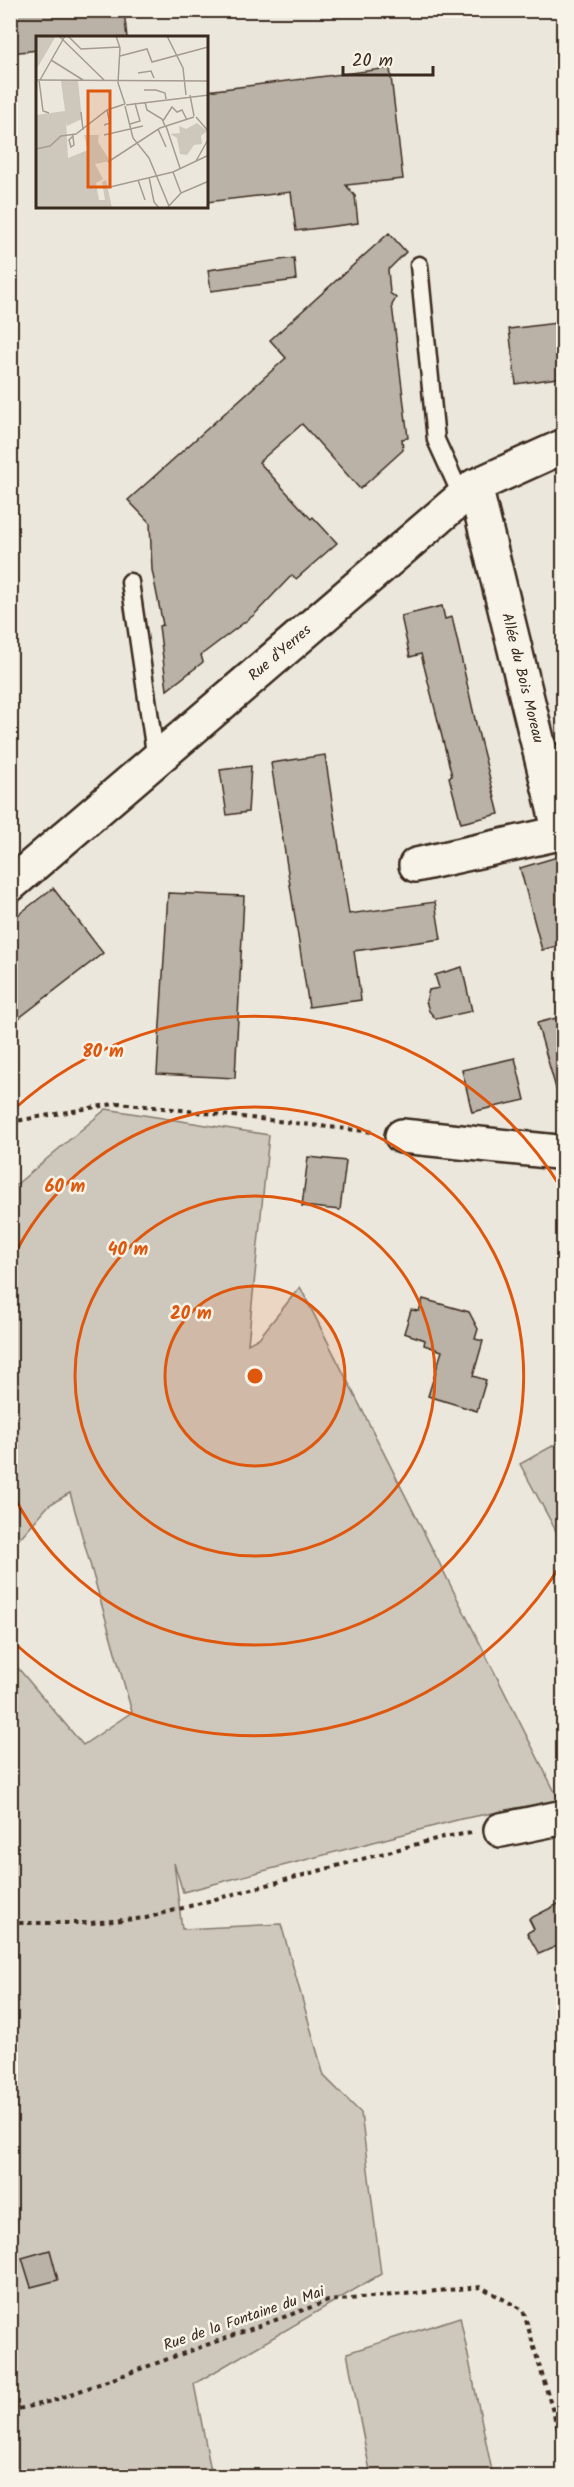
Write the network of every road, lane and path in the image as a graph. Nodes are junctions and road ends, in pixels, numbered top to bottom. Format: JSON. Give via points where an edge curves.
{"nodes":[{"id":1,"x":419,"y":265,"type":"dead end"},
{"id":2,"x":564,"y":446,"type":"edge"},
{"id":3,"x":469,"y":491,"type":"junction"},
{"id":4,"x":130,"y":582,"type":"dead end"},
{"id":5,"x":156,"y":760,"type":"junction"},
{"id":6,"x":416,"y":865,"type":"dead end"},
{"id":7,"x":10,"y":885,"type":"edge"},
{"id":8,"x":10,"y":1122,"type":"edge"},
{"id":9,"x":403,"y":1136,"type":"joint"},
{"id":10,"x":564,"y":1150,"type":"edge"},
{"id":11,"x":564,"y":1817,"type":"edge"},
{"id":12,"x":501,"y":1830,"type":"joint"},
{"id":13,"x":10,"y":1923,"type":"edge"},
{"id":14,"x":10,"y":2410,"type":"edge"},
{"id":15,"x":564,"y":2449,"type":"edge"}],
"edges":[{"from":1,"to":3,"type":"lane","via":[[436,440]]},
{"from":2,"to":3,"type":"street","name":"Rue d'Yerres"},
{"from":3,"to":5,"type":"street","name":"Rue d'Yerres"},
{"from":3,"to":6,"type":"street","name":"Allée du Bois Moreau","via":[[560,833]]},
{"from":4,"to":5,"type":"lane"},
{"from":5,"to":7,"type":"street","name":"Rue d'Yerres"},
{"from":8,"to":9,"type":"path","via":[[119,1103],[396,1136],[398,1132],[405,1133]]},
{"from":9,"to":10,"type":"street"},
{"from":11,"to":12,"type":"street"},
{"from":12,"to":13,"type":"path","via":[[442,1837],[146,1918]]},
{"from":14,"to":15,"type":"path","name":"Rue de la Fontaine du Mai","via":[[52,2401],[327,2301],[481,2287],[522,2310]]}]}
